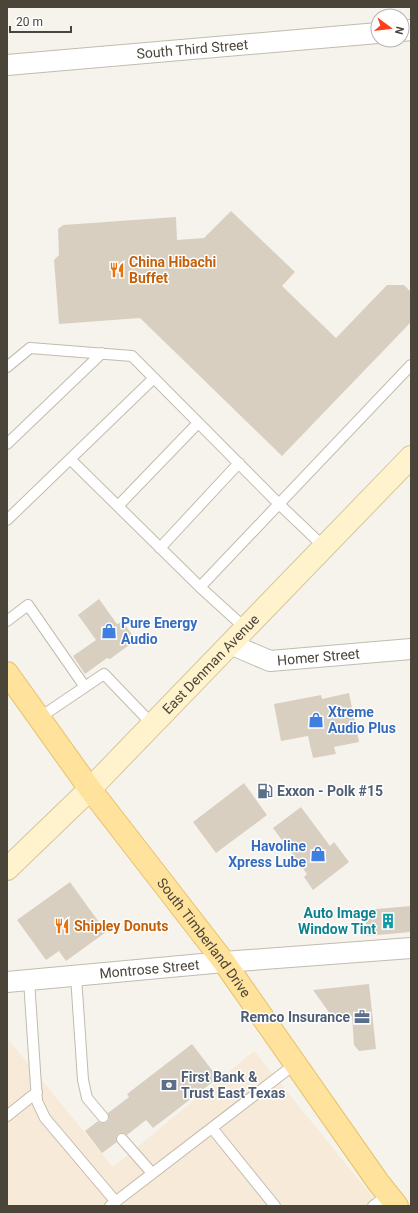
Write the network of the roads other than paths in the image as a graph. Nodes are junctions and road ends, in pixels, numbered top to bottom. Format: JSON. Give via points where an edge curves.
{"nodes":[{"id":1,"x":370,"y":34,"type":"edge"},
{"id":2,"x":7,"y":65,"type":"edge"},
{"id":3,"x":102,"y":353,"type":"junction"},
{"id":4,"x":411,"y":365,"type":"edge"},
{"id":5,"x":7,"y":367,"type":"edge"},
{"id":6,"x":154,"y":378,"type":"junction"},
{"id":7,"x":198,"y":423,"type":"junction"},
{"id":8,"x":7,"y":444,"type":"edge"},
{"id":9,"x":411,"y":457,"type":"edge"},
{"id":10,"x":70,"y":459,"type":"junction"},
{"id":11,"x":239,"y":464,"type":"junction"},
{"id":12,"x":279,"y":504,"type":"junction"},
{"id":13,"x":118,"y":506,"type":"junction"},
{"id":14,"x":7,"y":520,"type":"edge"},
{"id":15,"x":324,"y":547,"type":"junction"},
{"id":16,"x":160,"y":548,"type":"junction"},
{"id":17,"x":200,"y":587,"type":"junction"},
{"id":18,"x":7,"y":621,"type":"edge"},
{"id":19,"x":245,"y":628,"type":"junction"},
{"id":20,"x":230,"y":644,"type":"junction"},
{"id":21,"x":411,"y":649,"type":"edge"},
{"id":22,"x":7,"y":673,"type":"edge"},
{"id":23,"x":85,"y":687,"type":"junction"},
{"id":24,"x":39,"y":718,"type":"junction"},
{"id":25,"x":152,"y":724,"type":"junction"},
{"id":26,"x":90,"y":789,"type":"junction"},
{"id":27,"x":7,"y":869,"type":"edge"},
{"id":28,"x":411,"y":948,"type":"edge"},
{"id":29,"x":224,"y":962,"type":"junction"},
{"id":30,"x":76,"y":976,"type":"junction"},
{"id":31,"x":29,"y":980,"type":"junction"},
{"id":32,"x":7,"y":982,"type":"edge"},
{"id":33,"x":296,"y":1064,"type":"junction"},
{"id":34,"x":36,"y":1092,"type":"junction"},
{"id":35,"x":7,"y":1116,"type":"edge"},
{"id":36,"x":103,"y":1117,"type":"dead end"},
{"id":37,"x":212,"y":1128,"type":"junction"},
{"id":38,"x":122,"y":1139,"type":"dead end"},
{"id":39,"x":152,"y":1173,"type":"junction"},
{"id":40,"x":386,"y":1202,"type":"edge"},
{"id":41,"x":113,"y":1204,"type":"edge"},
{"id":42,"x":275,"y":1206,"type":"edge"}],
"edges":[{"from":1,"to":2,"type":"street","name":"South Third Street"},
{"from":3,"to":5,"type":"lane","via":[[30,348]]},
{"from":3,"to":6,"type":"lane","via":[[132,356]]},
{"from":3,"to":8,"type":"lane"},
{"from":4,"to":12,"type":"lane"},
{"from":6,"to":7,"type":"lane"},
{"from":6,"to":10,"type":"lane"},
{"from":7,"to":11,"type":"lane"},
{"from":7,"to":13,"type":"lane"},
{"from":9,"to":15,"type":"main road","name":"East Denman Avenue"},
{"from":10,"to":13,"type":"lane"},
{"from":10,"to":14,"type":"lane"},
{"from":11,"to":12,"type":"lane"},
{"from":11,"to":16,"type":"lane"},
{"from":12,"to":15,"type":"lane"},
{"from":12,"to":17,"type":"lane"},
{"from":13,"to":16,"type":"lane"},
{"from":15,"to":19,"type":"main road","name":"East Denman Avenue"},
{"from":16,"to":17,"type":"lane"},
{"from":17,"to":19,"type":"lane"},
{"from":18,"to":23,"type":"lane","via":[[28,605]]},
{"from":19,"to":20,"type":"main road","name":"East Denman Avenue"},
{"from":20,"to":21,"type":"street","name":"Homer Street","via":[[270,661]]},
{"from":20,"to":25,"type":"main road","name":"East Denman Avenue"},
{"from":22,"to":24,"type":"main road","name":"South Timberland Drive"},
{"from":23,"to":24,"type":"lane"},
{"from":23,"to":25,"type":"lane","via":[[104,674]]},
{"from":24,"to":26,"type":"main road","name":"South Timberland Drive"},
{"from":25,"to":26,"type":"main road","name":"East Denman Avenue"},
{"from":26,"to":27,"type":"main road","name":"East Denman Avenue"},
{"from":26,"to":29,"type":"main road","name":"South Timberland Drive"},
{"from":28,"to":29,"type":"street","name":"Montrose Street"},
{"from":29,"to":30,"type":"street","name":"Montrose Street"},
{"from":29,"to":33,"type":"main road","name":"South Timberland Drive"},
{"from":30,"to":31,"type":"street","name":"Montrose Street"},
{"from":30,"to":36,"type":"lane","via":[[83,1080],[87,1098]]},
{"from":31,"to":32,"type":"street","name":"Montrose Street"},
{"from":31,"to":34,"type":"lane"},
{"from":33,"to":37,"type":"lane"},
{"from":33,"to":40,"type":"main road","name":"South Timberland Drive","via":[[378,1182]]},
{"from":34,"to":35,"type":"lane"},
{"from":34,"to":41,"type":"lane","via":[[45,1118]]},
{"from":37,"to":39,"type":"lane"},
{"from":37,"to":42,"type":"lane"},
{"from":38,"to":39,"type":"lane"},
{"from":39,"to":41,"type":"lane"}]}
